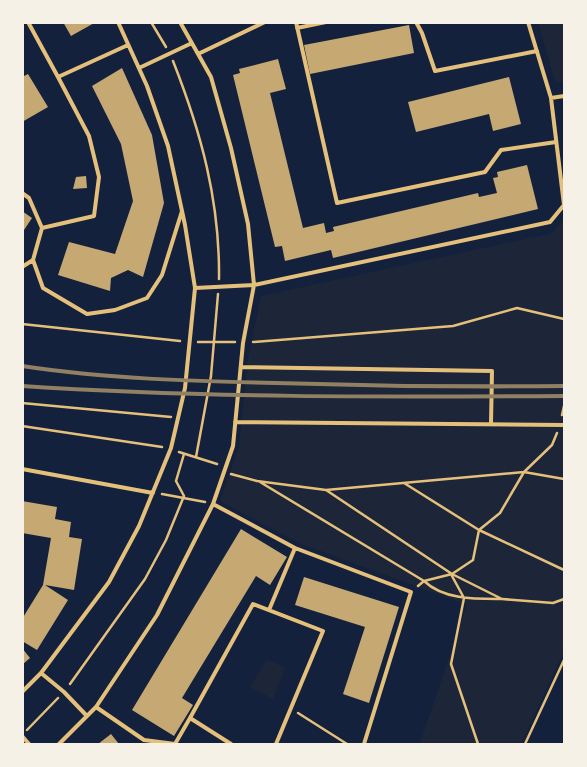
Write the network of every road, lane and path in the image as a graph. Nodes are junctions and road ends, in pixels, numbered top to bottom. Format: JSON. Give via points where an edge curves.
{"nodes":[{"id":1,"x":28,"y":22,"type":"edge"},
{"id":2,"x":118,"y":22,"type":"edge"},
{"id":3,"x":152,"y":22,"type":"edge"},
{"id":4,"x":180,"y":22,"type":"edge"},
{"id":5,"x":265,"y":22,"type":"edge"},
{"id":6,"x":296,"y":22,"type":"edge"},
{"id":7,"x":326,"y":22,"type":"edge"},
{"id":8,"x":416,"y":22,"type":"edge"},
{"id":9,"x":528,"y":22,"type":"edge"},
{"id":10,"x":297,"y":28,"type":"junction"},
{"id":11,"x":192,"y":43,"type":"junction"},
{"id":12,"x":128,"y":45,"type":"junction"},
{"id":13,"x":537,"y":51,"type":"junction"},
{"id":14,"x":170,"y":54,"type":"junction"},
{"id":15,"x":198,"y":54,"type":"junction"},
{"id":16,"x":139,"y":68,"type":"junction"},
{"id":17,"x":58,"y":77,"type":"junction"},
{"id":18,"x":564,"y":96,"type":"edge"},
{"id":19,"x":551,"y":98,"type":"junction"},
{"id":20,"x":556,"y":142,"type":"junction"},
{"id":21,"x":22,"y":193,"type":"edge"},
{"id":22,"x":182,"y":210,"type":"junction"},
{"id":23,"x":42,"y":228,"type":"junction"},
{"id":24,"x":33,"y":260,"type":"junction"},
{"id":25,"x":22,"y":267,"type":"edge"},
{"id":26,"x":254,"y":286,"type":"junction"},
{"id":27,"x":219,"y":287,"type":"junction"},
{"id":28,"x":195,"y":288,"type":"junction"},
{"id":29,"x":564,"y":319,"type":"edge"},
{"id":30,"x":22,"y":324,"type":"edge"},
{"id":31,"x":214,"y":340,"type":"junction"},
{"id":32,"x":189,"y":342,"type":"junction"},
{"id":33,"x":243,"y":343,"type":"junction"},
{"id":34,"x":241,"y":367,"type":"junction"},
{"id":35,"x":22,"y":403,"type":"edge"},
{"id":36,"x":564,"y":406,"type":"edge"},
{"id":37,"x":177,"y":417,"type":"junction"},
{"id":38,"x":235,"y":422,"type":"junction"},
{"id":39,"x":491,"y":424,"type":"junction"},
{"id":40,"x":22,"y":426,"type":"edge"},
{"id":41,"x":562,"y":426,"type":"edge"},
{"id":42,"x":170,"y":448,"type":"junction"},
{"id":43,"x":184,"y":454,"type":"junction"},
{"id":44,"x":196,"y":458,"type":"junction"},
{"id":45,"x":22,"y":469,"type":"edge"},
{"id":46,"x":224,"y":472,"type":"junction"},
{"id":47,"x":524,"y":472,"type":"junction"},
{"id":48,"x":564,"y":479,"type":"edge"},
{"id":49,"x":257,"y":481,"type":"junction"},
{"id":50,"x":402,"y":482,"type":"junction"},
{"id":51,"x":326,"y":490,"type":"junction"},
{"id":52,"x":153,"y":493,"type":"junction"},
{"id":53,"x":184,"y":496,"type":"junction"},
{"id":54,"x":213,"y":504,"type":"junction"},
{"id":55,"x":479,"y":530,"type":"junction"},
{"id":56,"x":295,"y":548,"type":"junction"},
{"id":57,"x":564,"y":570,"type":"edge"},
{"id":58,"x":452,"y":574,"type":"junction"},
{"id":59,"x":424,"y":581,"type":"junction"},
{"id":60,"x":411,"y":592,"type":"junction"},
{"id":61,"x":464,"y":598,"type":"junction"},
{"id":62,"x":502,"y":599,"type":"junction"},
{"id":63,"x":564,"y":599,"type":"edge"},
{"id":64,"x":269,"y":610,"type":"junction"},
{"id":65,"x":564,"y":660,"type":"edge"},
{"id":66,"x":41,"y":673,"type":"junction"},
{"id":67,"x":22,"y":692,"type":"edge"},
{"id":68,"x":64,"y":692,"type":"junction"},
{"id":69,"x":96,"y":707,"type":"junction"},
{"id":70,"x":292,"y":709,"type":"junction"},
{"id":71,"x":86,"y":714,"type":"junction"},
{"id":72,"x":190,"y":718,"type":"junction"},
{"id":73,"x":22,"y":735,"type":"edge"},
{"id":74,"x":29,"y":744,"type":"edge"},
{"id":75,"x":58,"y":744,"type":"edge"},
{"id":76,"x":231,"y":744,"type":"edge"},
{"id":77,"x":276,"y":744,"type":"edge"},
{"id":78,"x":347,"y":744,"type":"edge"},
{"id":79,"x":364,"y":744,"type":"edge"},
{"id":80,"x":478,"y":744,"type":"edge"},
{"id":81,"x":525,"y":744,"type":"edge"}],
"edges":[{"from":1,"to":17,"type":"lane"},
{"from":2,"to":12,"type":"lane"},
{"from":3,"to":14,"type":"path"},
{"from":4,"to":11,"type":"lane"},
{"from":5,"to":15,"type":"lane"},
{"from":6,"to":10,"type":"lane"},
{"from":7,"to":10,"type":"lane"},
{"from":8,"to":13,"type":"lane","via":[[435,72]]},
{"from":9,"to":13,"type":"lane"},
{"from":10,"to":20,"type":"lane","via":[[337,203],[485,172],[501,150]]},
{"from":11,"to":14,"type":"lane"},
{"from":11,"to":15,"type":"lane"},
{"from":12,"to":16,"type":"lane"},
{"from":12,"to":17,"type":"lane"},
{"from":13,"to":19,"type":"lane"},
{"from":14,"to":16,"type":"lane"},
{"from":14,"to":27,"type":"path","via":[[208,165]]},
{"from":15,"to":26,"type":"lane","via":[[210,77],[231,148],[248,224]]},
{"from":16,"to":22,"type":"lane","via":[[168,146]]},
{"from":17,"to":23,"type":"lane","via":[[89,136],[98,177],[94,216]]},
{"from":18,"to":19,"type":"lane"},
{"from":19,"to":20,"type":"lane"},
{"from":20,"to":26,"type":"lane","via":[[564,204],[550,222]]},
{"from":21,"to":23,"type":"lane","via":[[29,198]]},
{"from":22,"to":24,"type":"lane","via":[[162,275],[147,298],[114,310],[87,314],[43,288]]},
{"from":22,"to":28,"type":"lane"},
{"from":23,"to":24,"type":"lane"},
{"from":24,"to":25,"type":"lane"},
{"from":26,"to":27,"type":"lane"},
{"from":26,"to":33,"type":"lane"},
{"from":27,"to":28,"type":"lane"},
{"from":27,"to":31,"type":"path"},
{"from":28,"to":32,"type":"lane"},
{"from":29,"to":33,"type":"path","via":[[517,308],[453,326]]},
{"from":30,"to":32,"type":"path"},
{"from":31,"to":32,"type":"path"},
{"from":31,"to":33,"type":"path"},
{"from":31,"to":44,"type":"path"},
{"from":32,"to":37,"type":"lane"},
{"from":33,"to":34,"type":"lane"},
{"from":34,"to":38,"type":"lane"},
{"from":34,"to":39,"type":"lane","via":[[492,371]]},
{"from":35,"to":37,"type":"path"},
{"from":36,"to":41,"type":"path"},
{"from":37,"to":42,"type":"lane"},
{"from":38,"to":39,"type":"lane"},
{"from":38,"to":46,"type":"lane","via":[[233,446]]},
{"from":39,"to":41,"type":"lane"},
{"from":40,"to":42,"type":"path"},
{"from":41,"to":47,"type":"path","via":[[552,445]]},
{"from":42,"to":43,"type":"path"},
{"from":42,"to":52,"type":"lane"},
{"from":43,"to":44,"type":"path"},
{"from":43,"to":53,"type":"path","via":[[176,481]]},
{"from":44,"to":46,"type":"path","via":[[218,464]]},
{"from":45,"to":52,"type":"lane"},
{"from":46,"to":49,"type":"path"},
{"from":46,"to":54,"type":"lane"},
{"from":47,"to":48,"type":"path"},
{"from":47,"to":50,"type":"path"},
{"from":47,"to":55,"type":"path","via":[[500,512]]},
{"from":49,"to":51,"type":"path"},
{"from":49,"to":59,"type":"path"},
{"from":50,"to":51,"type":"path"},
{"from":50,"to":55,"type":"path"},
{"from":51,"to":58,"type":"path"},
{"from":52,"to":53,"type":"path"},
{"from":52,"to":66,"type":"lane","via":[[108,582]]},
{"from":53,"to":54,"type":"path"},
{"from":53,"to":68,"type":"path","via":[[166,540],[145,578]]},
{"from":54,"to":56,"type":"lane"},
{"from":54,"to":69,"type":"lane","via":[[157,615]]},
{"from":55,"to":57,"type":"path"},
{"from":55,"to":58,"type":"path","via":[[473,560]]},
{"from":56,"to":60,"type":"lane"},
{"from":56,"to":64,"type":"lane"},
{"from":58,"to":59,"type":"path"},
{"from":58,"to":61,"type":"path"},
{"from":58,"to":62,"type":"path"},
{"from":59,"to":60,"type":"path"},
{"from":59,"to":61,"type":"path","via":[[431,588]]},
{"from":60,"to":79,"type":"lane"},
{"from":61,"to":62,"type":"path"},
{"from":61,"to":80,"type":"path","via":[[451,664]]},
{"from":62,"to":63,"type":"path","via":[[553,603]]},
{"from":64,"to":70,"type":"lane","via":[[323,631]]},
{"from":64,"to":72,"type":"lane","via":[[253,604]]},
{"from":65,"to":81,"type":"path"},
{"from":66,"to":67,"type":"lane"},
{"from":66,"to":68,"type":"lane"},
{"from":68,"to":71,"type":"lane"},
{"from":68,"to":73,"type":"path"},
{"from":69,"to":71,"type":"lane"},
{"from":69,"to":72,"type":"lane","via":[[144,740],[175,744]]},
{"from":70,"to":77,"type":"lane"},
{"from":70,"to":78,"type":"path"},
{"from":71,"to":75,"type":"lane"},
{"from":72,"to":76,"type":"lane"},
{"from":73,"to":74,"type":"lane"}]}
